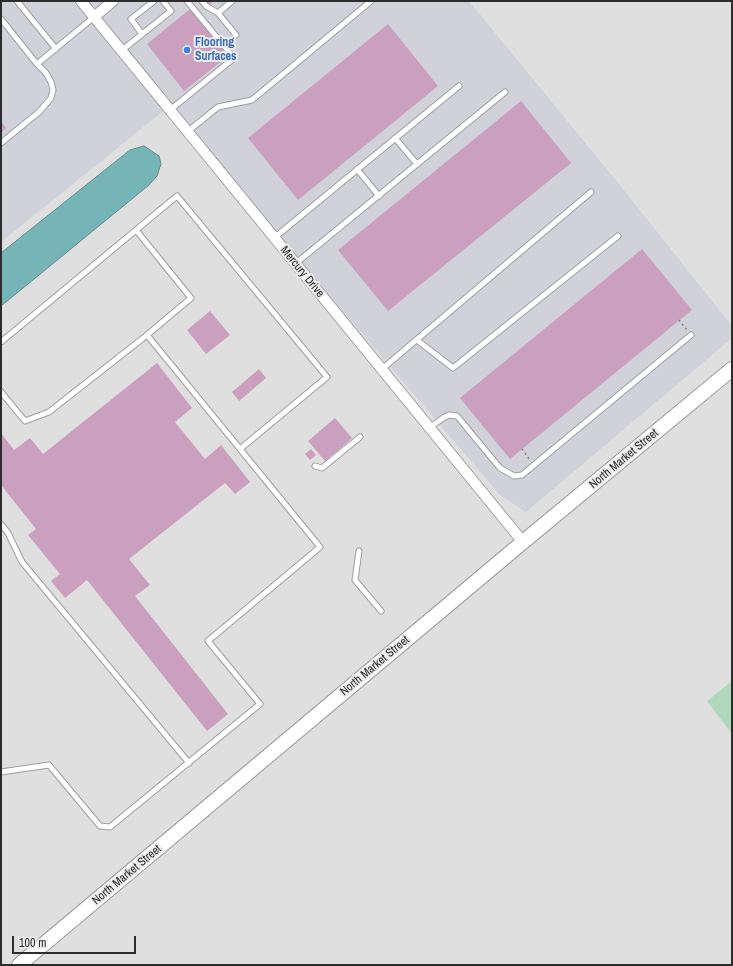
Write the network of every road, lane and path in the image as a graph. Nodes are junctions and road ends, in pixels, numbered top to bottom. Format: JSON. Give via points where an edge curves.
{"nodes":[{"id":1,"x":17,"y":1,"type":"edge"},
{"id":2,"x":81,"y":1,"type":"edge"},
{"id":3,"x":113,"y":1,"type":"edge"},
{"id":4,"x":154,"y":1,"type":"edge"},
{"id":5,"x":163,"y":1,"type":"edge"},
{"id":6,"x":188,"y":1,"type":"edge"},
{"id":7,"x":202,"y":1,"type":"edge"},
{"id":8,"x":232,"y":1,"type":"edge"},
{"id":9,"x":371,"y":1,"type":"edge"},
{"id":10,"x":218,"y":13,"type":"junction"},
{"id":11,"x":94,"y":17,"type":"junction"},
{"id":12,"x":1,"y":19,"type":"edge"},
{"id":13,"x":142,"y":34,"type":"junction"},
{"id":14,"x":236,"y":35,"type":"dead end"},
{"id":15,"x":56,"y":49,"type":"junction"},
{"id":16,"x":121,"y":50,"type":"junction"},
{"id":17,"x":38,"y":64,"type":"junction"},
{"id":18,"x":459,"y":86,"type":"dead end"},
{"id":19,"x":505,"y":92,"type":"dead end"},
{"id":20,"x":170,"y":110,"type":"junction"},
{"id":21,"x":187,"y":132,"type":"junction"},
{"id":22,"x":395,"y":138,"type":"junction"},
{"id":23,"x":1,"y":143,"type":"edge"},
{"id":24,"x":417,"y":164,"type":"junction"},
{"id":25,"x":357,"y":169,"type":"junction"},
{"id":26,"x":591,"y":192,"type":"dead end"},
{"id":27,"x":379,"y":196,"type":"junction"},
{"id":28,"x":136,"y":230,"type":"junction"},
{"id":29,"x":618,"y":236,"type":"dead end"},
{"id":30,"x":274,"y":238,"type":"junction"},
{"id":31,"x":295,"y":264,"type":"junction"},
{"id":32,"x":680,"y":320,"type":"dead end"},
{"id":33,"x":147,"y":335,"type":"junction"},
{"id":34,"x":691,"y":335,"type":"joint"},
{"id":35,"x":417,"y":340,"type":"junction"},
{"id":36,"x":1,"y":342,"type":"edge"},
{"id":37,"x":382,"y":369,"type":"junction"},
{"id":38,"x":732,"y":369,"type":"edge"},
{"id":39,"x":1,"y":392,"type":"edge"},
{"id":40,"x":429,"y":428,"type":"junction"},
{"id":41,"x":360,"y":437,"type":"dead end"},
{"id":42,"x":240,"y":449,"type":"junction"},
{"id":43,"x":522,"y":449,"type":"dead end"},
{"id":44,"x":534,"y":464,"type":"junction"},
{"id":45,"x":315,"y":466,"type":"dead end"},
{"id":46,"x":1,"y":524,"type":"edge"},
{"id":47,"x":523,"y":542,"type":"junction"},
{"id":48,"x":358,"y":551,"type":"dead end"},
{"id":49,"x":381,"y":610,"type":"dead end"},
{"id":50,"x":189,"y":763,"type":"junction"},
{"id":51,"x":1,"y":772,"type":"edge"},
{"id":52,"x":19,"y":965,"type":"edge"}],
"edges":[{"from":1,"to":15,"type":"lane"},
{"from":2,"to":11,"type":"street","name":"Mercury Drive"},
{"from":3,"to":11,"type":"street"},
{"from":4,"to":13,"type":"lane","via":[[131,19]]},
{"from":5,"to":13,"type":"lane","via":[[171,11]]},
{"from":6,"to":20,"type":"lane","via":[[234,58]]},
{"from":7,"to":10,"type":"lane"},
{"from":8,"to":10,"type":"lane"},
{"from":9,"to":21,"type":"lane","via":[[252,100],[218,107]]},
{"from":10,"to":14,"type":"lane"},
{"from":11,"to":15,"type":"lane"},
{"from":11,"to":16,"type":"street","name":"Mercury Drive"},
{"from":12,"to":17,"type":"lane"},
{"from":13,"to":16,"type":"lane"},
{"from":15,"to":17,"type":"lane"},
{"from":16,"to":20,"type":"street","name":"Mercury Drive"},
{"from":17,"to":23,"type":"lane","via":[[51,82],[51,98],[39,112]]},
{"from":18,"to":22,"type":"lane"},
{"from":19,"to":24,"type":"lane"},
{"from":20,"to":21,"type":"street","name":"Mercury Drive"},
{"from":21,"to":30,"type":"street","name":"Mercury Drive"},
{"from":22,"to":24,"type":"lane"},
{"from":22,"to":25,"type":"lane"},
{"from":24,"to":27,"type":"lane"},
{"from":25,"to":27,"type":"lane"},
{"from":25,"to":30,"type":"lane"},
{"from":26,"to":35,"type":"lane"},
{"from":27,"to":31,"type":"lane"},
{"from":28,"to":33,"type":"lane","via":[[191,298]]},
{"from":28,"to":36,"type":"lane"},
{"from":28,"to":42,"type":"lane","via":[[178,196],[327,377]]},
{"from":29,"to":35,"type":"lane","via":[[453,368]]},
{"from":30,"to":31,"type":"street","name":"Mercury Drive"},
{"from":31,"to":37,"type":"street","name":"Mercury Drive"},
{"from":32,"to":34,"type":"path"},
{"from":33,"to":39,"type":"lane","via":[[49,412],[25,421]]},
{"from":33,"to":42,"type":"lane"},
{"from":34,"to":44,"type":"lane"},
{"from":35,"to":37,"type":"lane"},
{"from":37,"to":40,"type":"street","name":"Mercury Drive"},
{"from":38,"to":47,"type":"main road","name":"North Market Street"},
{"from":40,"to":44,"type":"lane","via":[[449,415],[457,416],[507,473],[514,476],[522,475]]},
{"from":40,"to":47,"type":"street","name":"Mercury Drive"},
{"from":41,"to":45,"type":"lane","via":[[322,468]]},
{"from":42,"to":50,"type":"lane","via":[[320,547],[208,641],[260,704]]},
{"from":43,"to":44,"type":"path"},
{"from":46,"to":50,"type":"lane","via":[[22,562]]},
{"from":47,"to":52,"type":"main road","name":"North Market Street"},
{"from":48,"to":49,"type":"lane","via":[[355,580]]},
{"from":50,"to":51,"type":"lane","via":[[110,827],[100,826],[49,765]]}]}
